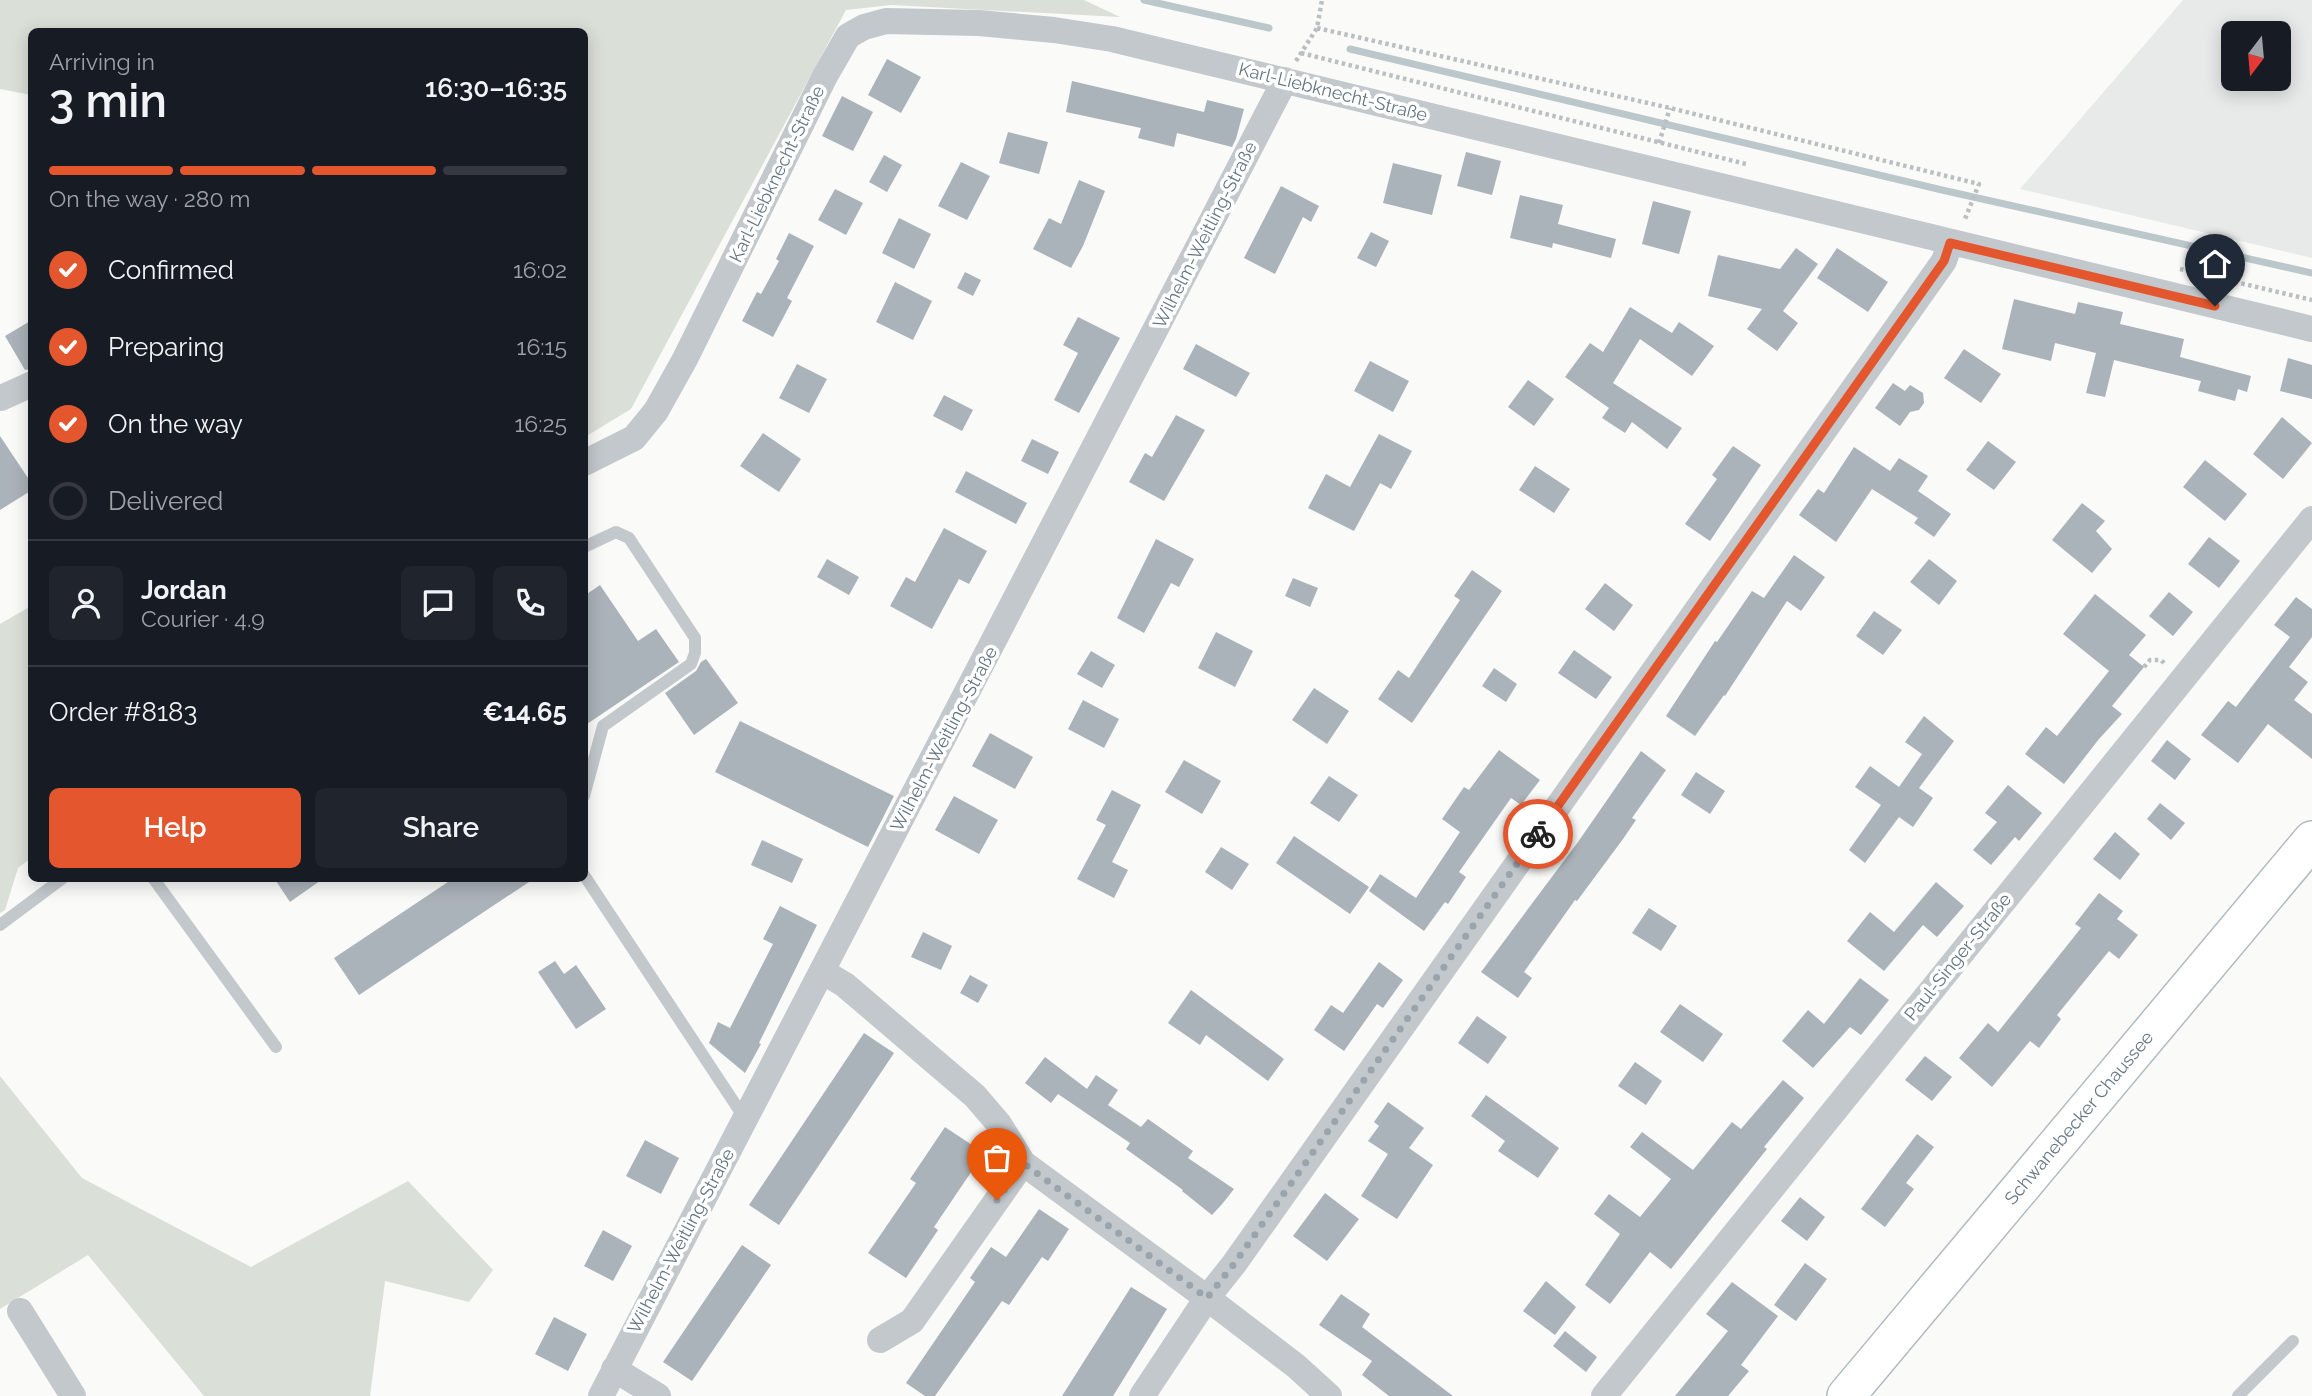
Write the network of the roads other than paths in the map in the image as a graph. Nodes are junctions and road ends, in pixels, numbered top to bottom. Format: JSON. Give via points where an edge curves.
{"nodes":[{"id":1,"x":1285,"y":80,"type":"junction"},
{"id":2,"x":1950,"y":243,"type":"junction"},
{"id":3,"x":2312,"y":329,"type":"edge"},
{"id":4,"x":28,"y":386,"type":"edge"},
{"id":5,"x":1,"y":398,"type":"edge"},
{"id":6,"x":588,"y":461,"type":"edge"},
{"id":7,"x":2312,"y":519,"type":"edge"},
{"id":8,"x":588,"y":545,"type":"edge"},
{"id":9,"x":588,"y":781,"type":"edge"},
{"id":10,"x":2312,"y":840,"type":"edge"},
{"id":11,"x":588,"y":881,"type":"edge"},
{"id":12,"x":58,"y":882,"type":"edge"},
{"id":13,"x":156,"y":882,"type":"edge"},
{"id":14,"x":0,"y":925,"type":"edge"},
{"id":15,"x":822,"y":971,"type":"junction"},
{"id":16,"x":276,"y":1047,"type":"dead end"},
{"id":17,"x":745,"y":1120,"type":"junction"},
{"id":18,"x":1023,"y":1163,"type":"junction"},
{"id":19,"x":1207,"y":1298,"type":"junction"},
{"id":20,"x":20,"y":1311,"type":"dead end"},
{"id":21,"x":880,"y":1340,"type":"dead end"},
{"id":22,"x":2294,"y":1341,"type":"dead end"},
{"id":23,"x":614,"y":1369,"type":"junction"},
{"id":24,"x":73,"y":1396,"type":"edge"},
{"id":25,"x":601,"y":1396,"type":"edge"},
{"id":26,"x":658,"y":1396,"type":"edge"},
{"id":27,"x":1142,"y":1396,"type":"edge"},
{"id":28,"x":1329,"y":1396,"type":"edge"},
{"id":29,"x":1604,"y":1396,"type":"edge"},
{"id":30,"x":1846,"y":1396,"type":"edge"},
{"id":31,"x":2238,"y":1396,"type":"edge"}],
"edges":[{"from":1,"to":2,"type":"street","name":"Karl-Liebknecht-Straße"},
{"from":1,"to":6,"type":"street","name":"Karl-Liebknecht-Straße","via":[[1054,30],[886,21],[864,27],[848,36],[825,76],[656,411],[634,438]]},
{"from":1,"to":15,"type":"street","name":"Wilhelm-Weitling-Straße"},
{"from":2,"to":3,"type":"street","name":"Karl-Liebknecht-Straße"},
{"from":2,"to":19,"type":"street","via":[[1944,261]]},
{"from":4,"to":5,"type":"street"},
{"from":7,"to":29,"type":"street","name":"Paul-Singer-Straße"},
{"from":8,"to":9,"type":"lane","via":[[616,532],[629,538],[695,638],[695,653],[691,664],[603,726]]},
{"from":10,"to":30,"type":"main road","name":"Schwanebecker Chaussee"},
{"from":11,"to":17,"type":"lane"},
{"from":12,"to":14,"type":"lane"},
{"from":13,"to":16,"type":"lane"},
{"from":15,"to":17,"type":"street","name":"Wilhelm-Weitling-Straße"},
{"from":15,"to":18,"type":"street","via":[[845,985],[975,1096]]},
{"from":17,"to":23,"type":"street","name":"Wilhelm-Weitling-Straße"},
{"from":18,"to":19,"type":"street"},
{"from":18,"to":21,"type":"street","via":[[912,1321]]},
{"from":19,"to":27,"type":"street"},
{"from":19,"to":28,"type":"street"},
{"from":20,"to":24,"type":"street"},
{"from":22,"to":31,"type":"lane"},
{"from":23,"to":25,"type":"street","name":"Wilhelm-Weitling-Straße"},
{"from":23,"to":26,"type":"street"}]}
